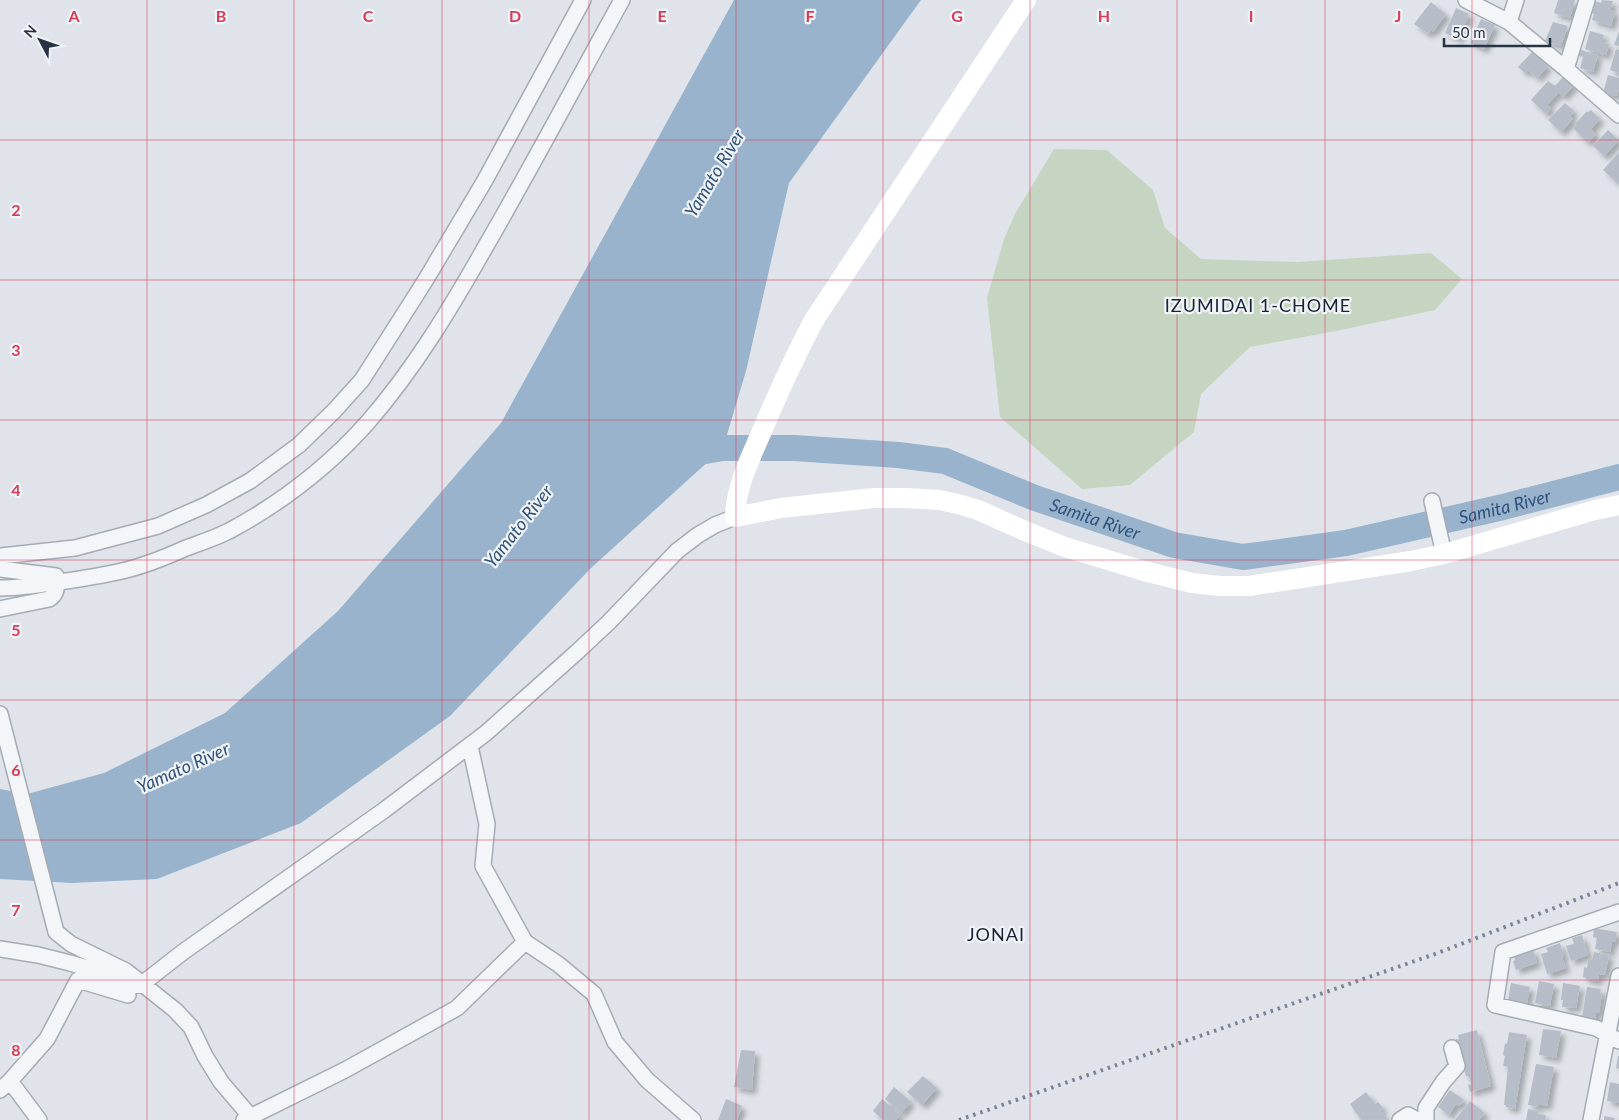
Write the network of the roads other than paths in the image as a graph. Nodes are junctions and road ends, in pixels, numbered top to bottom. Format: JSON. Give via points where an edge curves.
{"nodes":[{"id":1,"x":583,"y":0,"type":"edge"},
{"id":2,"x":622,"y":0,"type":"edge"},
{"id":3,"x":1026,"y":0,"type":"edge"},
{"id":4,"x":1466,"y":0,"type":"edge"},
{"id":5,"x":1516,"y":0,"type":"edge"},
{"id":6,"x":1587,"y":0,"type":"edge"},
{"id":7,"x":1509,"y":22,"type":"junction"},
{"id":8,"x":1566,"y":69,"type":"junction"},
{"id":9,"x":1619,"y":115,"type":"edge"},
{"id":10,"x":1432,"y":501,"type":"dead end"},
{"id":11,"x":1619,"y":505,"type":"edge"},
{"id":12,"x":735,"y":518,"type":"junction"},
{"id":13,"x":1443,"y":549,"type":"junction"},
{"id":14,"x":0,"y":556,"type":"edge"},
{"id":15,"x":0,"y":569,"type":"edge"},
{"id":16,"x":56,"y":583,"type":"junction"},
{"id":17,"x":0,"y":588,"type":"edge"},
{"id":18,"x":0,"y":609,"type":"edge"},
{"id":19,"x":0,"y":714,"type":"edge"},
{"id":20,"x":470,"y":746,"type":"junction"},
{"id":21,"x":1619,"y":912,"type":"edge"},
{"id":22,"x":525,"y":942,"type":"junction"},
{"id":23,"x":0,"y":949,"type":"edge"},
{"id":24,"x":1619,"y":976,"type":"edge"},
{"id":25,"x":142,"y":984,"type":"junction"},
{"id":26,"x":1613,"y":1038,"type":"edge"},
{"id":27,"x":1452,"y":1048,"type":"dead end"},
{"id":28,"x":5,"y":1086,"type":"edge"},
{"id":29,"x":247,"y":1118,"type":"edge"},
{"id":30,"x":39,"y":1120,"type":"edge"},
{"id":31,"x":693,"y":1120,"type":"edge"},
{"id":32,"x":1400,"y":1120,"type":"edge"},
{"id":33,"x":1417,"y":1120,"type":"edge"},
{"id":34,"x":1426,"y":1120,"type":"edge"},
{"id":35,"x":1591,"y":1120,"type":"edge"}],
"edges":[{"from":1,"to":14,"type":"street","via":[[484,182],[425,282],[362,380],[299,445],[250,481],[206,506],[158,526],[75,548]]},
{"from":2,"to":16,"type":"street","via":[[467,280],[403,380],[368,422],[334,457],[298,487],[227,532],[123,571]]},
{"from":3,"to":12,"type":"street","via":[[827,298],[803,341],[740,484],[735,500]]},
{"from":4,"to":7,"type":"street"},
{"from":5,"to":7,"type":"street"},
{"from":6,"to":8,"type":"street"},
{"from":7,"to":8,"type":"street"},
{"from":8,"to":9,"type":"street"},
{"from":10,"to":13,"type":"street"},
{"from":11,"to":13,"type":"street"},
{"from":12,"to":13,"type":"street","via":[[781,508],[874,498],[940,500],[978,510],[1103,559],[1192,583],[1219,586],[1249,586],[1411,561]]},
{"from":12,"to":20,"type":"street","via":[[715,525],[677,551],[578,652]]},
{"from":15,"to":16,"type":"street","via":[[56,576]]},
{"from":16,"to":17,"type":"street"},
{"from":16,"to":18,"type":"street","via":[[57,591],[49,599]]},
{"from":19,"to":25,"type":"street","via":[[56,932],[126,971]]},
{"from":20,"to":22,"type":"street","via":[[487,824],[483,866]]},
{"from":20,"to":25,"type":"street"},
{"from":21,"to":26,"type":"street","via":[[1503,952],[1495,1005],[1596,1028]]},
{"from":22,"to":29,"type":"street","via":[[457,1008]]},
{"from":22,"to":31,"type":"street","via":[[594,994],[615,1042],[647,1080]]},
{"from":23,"to":25,"type":"street","via":[[70,963],[131,986]]},
{"from":24,"to":26,"type":"street"},
{"from":25,"to":28,"type":"street","via":[[136,992],[124,995],[78,980],[46,1039]]},
{"from":25,"to":29,"type":"street","via":[[191,1027],[221,1082]]},
{"from":26,"to":35,"type":"street"},
{"from":27,"to":34,"type":"street","via":[[1457,1066],[1426,1108]]},
{"from":28,"to":30,"type":"street"},
{"from":32,"to":33,"type":"street","via":[[1408,1114]]}]}
